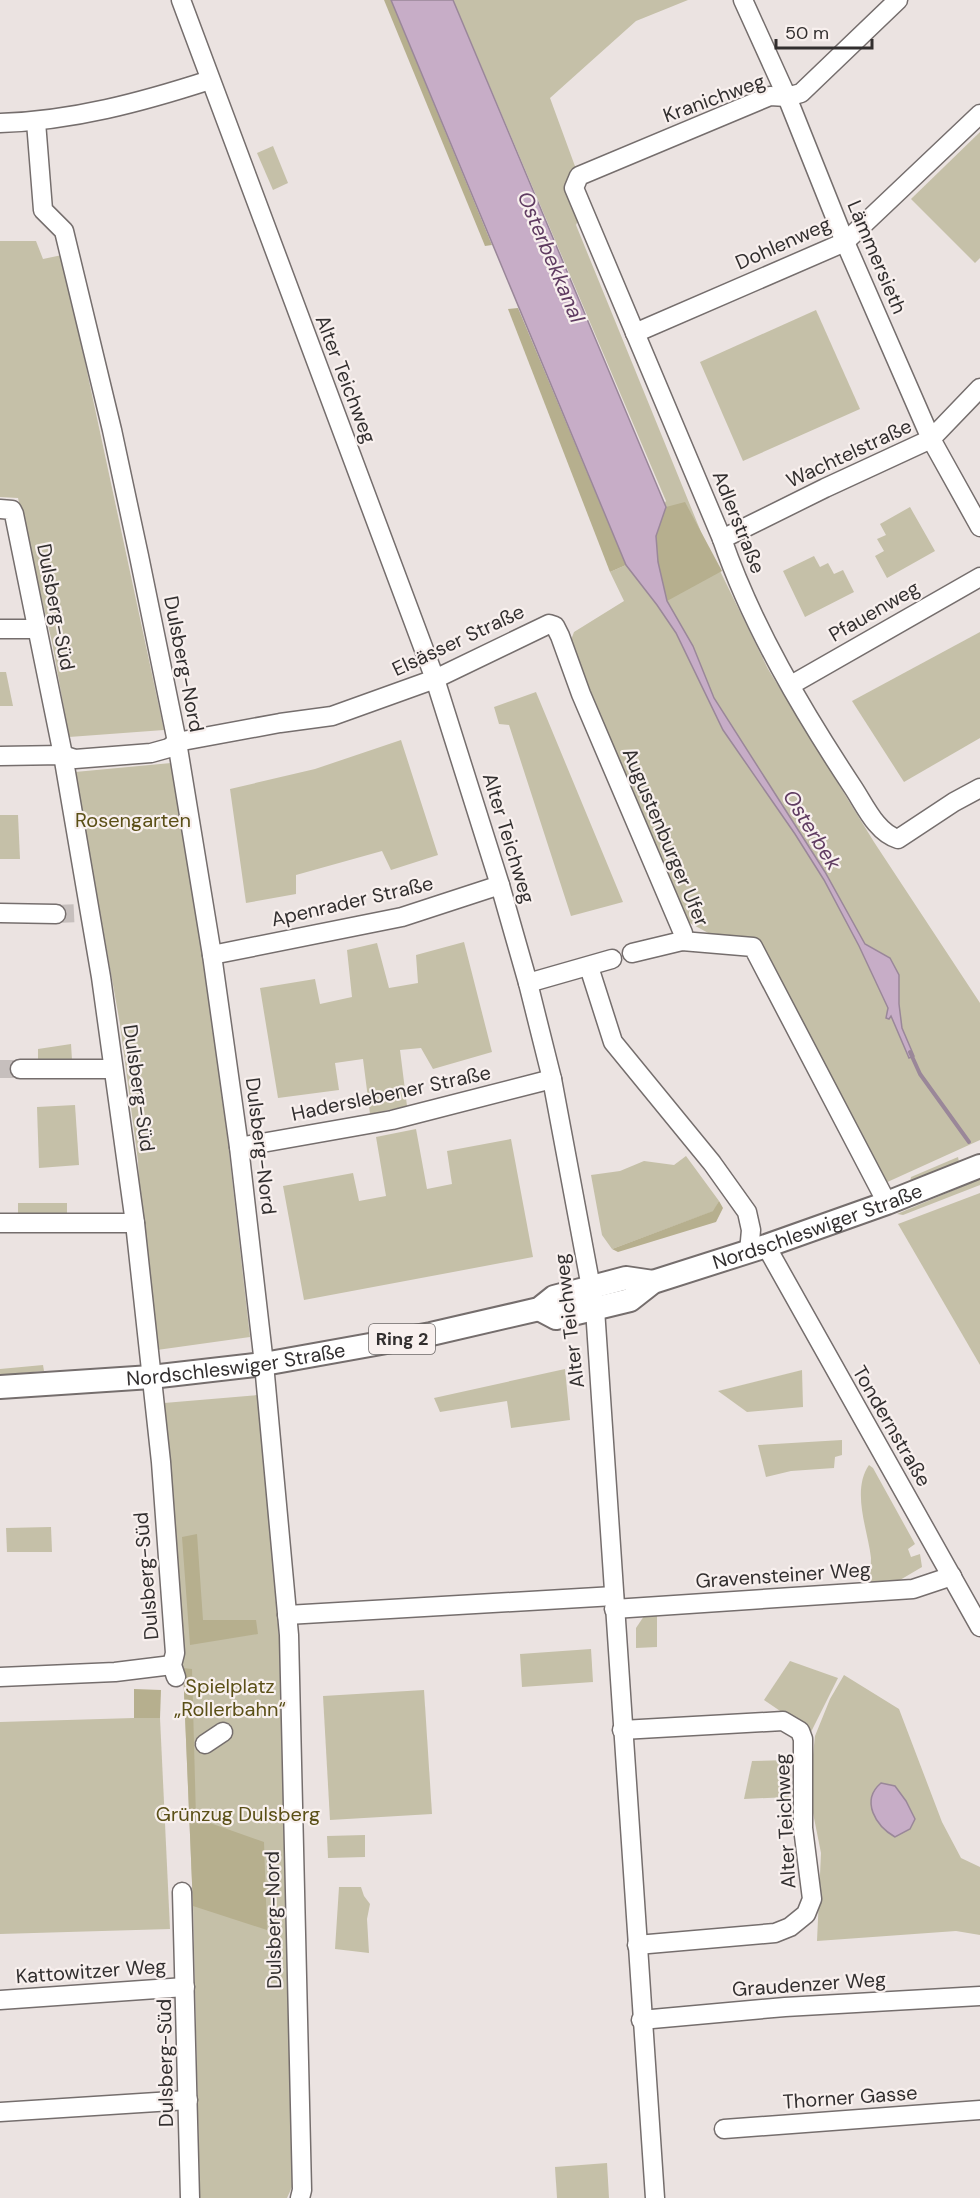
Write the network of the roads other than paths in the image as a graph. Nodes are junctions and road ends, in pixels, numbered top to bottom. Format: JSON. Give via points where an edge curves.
{"nodes":[{"id":1,"x":181,"y":0,"type":"edge"},
{"id":2,"x":743,"y":0,"type":"edge"},
{"id":3,"x":898,"y":0,"type":"edge"},
{"id":4,"x":210,"y":80,"type":"junction"},
{"id":5,"x":787,"y":97,"type":"junction"},
{"id":6,"x":980,"y":114,"type":"edge"},
{"id":7,"x":36,"y":122,"type":"junction"},
{"id":8,"x":0,"y":123,"type":"edge"},
{"id":9,"x":580,"y":201,"type":"joint"},
{"id":10,"x":845,"y":242,"type":"junction"},
{"id":11,"x":635,"y":333,"type":"junction"},
{"id":12,"x":980,"y":388,"type":"edge"},
{"id":13,"x":931,"y":439,"type":"junction"},
{"id":14,"x":6,"y":510,"type":"edge"},
{"id":15,"x":980,"y":527,"type":"edge"},
{"id":16,"x":722,"y":539,"type":"junction"},
{"id":17,"x":980,"y":577,"type":"edge"},
{"id":18,"x":0,"y":629,"type":"edge"},
{"id":19,"x":37,"y":629,"type":"junction"},
{"id":20,"x":554,"y":630,"type":"joint"},
{"id":21,"x":435,"y":679,"type":"junction"},
{"id":22,"x":791,"y":685,"type":"junction"},
{"id":23,"x":177,"y":742,"type":"junction"},
{"id":24,"x":63,"y":755,"type":"junction"},
{"id":25,"x":0,"y":756,"type":"edge"},
{"id":26,"x":980,"y":788,"type":"edge"},
{"id":27,"x":500,"y":885,"type":"junction"},
{"id":28,"x":0,"y":913,"type":"edge"},
{"id":29,"x":56,"y":914,"type":"tunnel mouth"},
{"id":30,"x":682,"y":941,"type":"junction"},
{"id":31,"x":632,"y":953,"type":"dead end"},
{"id":32,"x":212,"y":955,"type":"junction"},
{"id":33,"x":612,"y":959,"type":"dead end"},
{"id":34,"x":589,"y":967,"type":"junction"},
{"id":35,"x":528,"y":983,"type":"junction"},
{"id":36,"x":20,"y":1069,"type":"tunnel mouth"},
{"id":37,"x":113,"y":1070,"type":"junction"},
{"id":38,"x":552,"y":1079,"type":"junction"},
{"id":39,"x":239,"y":1147,"type":"junction"},
{"id":40,"x":980,"y":1166,"type":"edge"},
{"id":41,"x":887,"y":1203,"type":"junction"},
{"id":42,"x":0,"y":1223,"type":"edge"},
{"id":43,"x":135,"y":1223,"type":"junction"},
{"id":44,"x":758,"y":1249,"type":"junction"},
{"id":45,"x":593,"y":1298,"type":"junction"},
{"id":46,"x":264,"y":1364,"type":"junction"},
{"id":47,"x":151,"y":1377,"type":"junction"},
{"id":48,"x":0,"y":1387,"type":"edge"},
{"id":49,"x":952,"y":1576,"type":"junction"},
{"id":50,"x":614,"y":1602,"type":"junction"},
{"id":51,"x":287,"y":1615,"type":"junction"},
{"id":52,"x":980,"y":1628,"type":"edge"},
{"id":53,"x":0,"y":1677,"type":"edge"},
{"id":54,"x":622,"y":1730,"type":"junction"},
{"id":55,"x":223,"y":1732,"type":"dead end"},
{"id":56,"x":205,"y":1744,"type":"dead end"},
{"id":57,"x":182,"y":1892,"type":"dead end"},
{"id":58,"x":637,"y":1945,"type":"junction"},
{"id":59,"x":185,"y":1987,"type":"junction"},
{"id":60,"x":980,"y":1996,"type":"edge"},
{"id":61,"x":0,"y":2000,"type":"edge"},
{"id":62,"x":641,"y":2020,"type":"junction"},
{"id":63,"x":188,"y":2100,"type":"junction"},
{"id":64,"x":980,"y":2110,"type":"edge"},
{"id":65,"x":0,"y":2112,"type":"edge"},
{"id":66,"x":724,"y":2129,"type":"dead end"},
{"id":67,"x":190,"y":2198,"type":"edge"},
{"id":68,"x":300,"y":2198,"type":"edge"},
{"id":69,"x":655,"y":2198,"type":"edge"}],
"edges":[{"from":1,"to":4,"type":"street","name":"Alter Teichweg"},
{"from":2,"to":5,"type":"street","name":"Lämmersieth"},
{"from":3,"to":5,"type":"street","name":"Kranichweg","via":[[801,93]]},
{"from":4,"to":7,"type":"street","via":[[157,97]]},
{"from":4,"to":21,"type":"street","name":"Alter Teichweg"},
{"from":5,"to":9,"type":"street","name":"Kranichweg","via":[[770,96],[579,176],[574,188]]},
{"from":5,"to":10,"type":"street","name":"Lämmersieth"},
{"from":6,"to":10,"type":"street","name":"Dohlenweg"},
{"from":7,"to":8,"type":"street"},
{"from":7,"to":23,"type":"street","name":"Dulsberg-Nord","via":[[43,210],[64,231],[84,309]]},
{"from":9,"to":11,"type":"street","name":"Adlerstraße"},
{"from":10,"to":11,"type":"street","name":"Dohlenweg"},
{"from":10,"to":13,"type":"street","name":"Lämmersieth"},
{"from":11,"to":16,"type":"street","name":"Adlerstraße"},
{"from":12,"to":13,"type":"street","name":"Wachtelstraße"},
{"from":13,"to":15,"type":"street","name":"Lämmersieth"},
{"from":13,"to":16,"type":"street","name":"Wachtelstraße"},
{"from":14,"to":19,"type":"street","name":"Dulsberg-Süd"},
{"from":16,"to":22,"type":"street","name":"Adlerstraße","via":[[733,571]]},
{"from":17,"to":22,"type":"street","name":"Pfauenweg"},
{"from":18,"to":19,"type":"street"},
{"from":19,"to":24,"type":"street","name":"Dulsberg-Süd"},
{"from":20,"to":21,"type":"street","name":"Elsässer Straße"},
{"from":20,"to":30,"type":"street","name":"Augustenburger Ufer","via":[[683,933]]},
{"from":21,"to":23,"type":"street","name":"Elsässer Straße","via":[[332,716]]},
{"from":21,"to":27,"type":"street","name":"Alter Teichweg"},
{"from":22,"to":26,"type":"street","name":"Adlerstraße","via":[[827,749],[882,831],[895,838],[907,834]]},
{"from":23,"to":24,"type":"street","name":"Elsässer Straße","via":[[151,753],[75,759]]},
{"from":23,"to":32,"type":"street","name":"Dulsberg-Nord"},
{"from":24,"to":25,"type":"street","name":"Elsässer Straße"},
{"from":24,"to":37,"type":"street","name":"Dulsberg-Süd","via":[[83,913]]},
{"from":27,"to":32,"type":"street","name":"Apenrader Straße","via":[[402,917]]},
{"from":27,"to":35,"type":"street","name":"Alter Teichweg"},
{"from":28,"to":29,"type":"street"},
{"from":30,"to":31,"type":"street"},
{"from":30,"to":41,"type":"street","name":"Augustenburger Ufer","via":[[753,947]]},
{"from":32,"to":39,"type":"street","name":"Dulsberg-Nord"},
{"from":33,"to":34,"type":"street"},
{"from":34,"to":35,"type":"street"},
{"from":34,"to":44,"type":"street","via":[[613,1042],[712,1162],[747,1212]]},
{"from":35,"to":38,"type":"street","name":"Alter Teichweg"},
{"from":36,"to":37,"type":"street"},
{"from":37,"to":43,"type":"street","name":"Dulsberg-Süd"},
{"from":38,"to":39,"type":"street","name":"Haderslebener Straße","via":[[392,1120]]},
{"from":38,"to":45,"type":"street","name":"Alter Teichweg"},
{"from":39,"to":46,"type":"street","name":"Dulsberg-Nord"},
{"from":40,"to":41,"type":"main road","name":"Nordschleswiger Straße","number":"Ring 2"},
{"from":41,"to":44,"type":"main road","name":"Nordschleswiger Straße","number":"Ring 2"},
{"from":42,"to":43,"type":"street"},
{"from":43,"to":47,"type":"street","name":"Dulsberg-Süd"},
{"from":44,"to":45,"type":"main road","name":"Nordschleswiger Straße","number":"Ring 2","via":[[653,1282],[630,1300]]},
{"from":44,"to":49,"type":"street","name":"Tondernstraße"},
{"from":45,"to":46,"type":"main road","name":"Nordschleswiger Straße","number":"Ring 2","via":[[556,1318],[539,1309],[431,1334]]},
{"from":45,"to":50,"type":"street","name":"Alter Teichweg"},
{"from":46,"to":47,"type":"main road","name":"Nordschleswiger Straße","number":"Ring 2"},
{"from":46,"to":51,"type":"street","name":"Dulsberg-Nord"},
{"from":47,"to":48,"type":"main road","name":"Nordschleswiger Straße","number":"Ring 2"},
{"from":47,"to":53,"type":"street","name":"Dulsberg-Süd","via":[[161,1462],[174,1671]]},
{"from":49,"to":50,"type":"street","name":"Gravensteiner Weg","via":[[913,1589]]},
{"from":49,"to":52,"type":"street","name":"Tondernstraße"},
{"from":50,"to":51,"type":"street","name":"Gravensteiner Weg"},
{"from":50,"to":54,"type":"street","name":"Alter Teichweg"},
{"from":51,"to":68,"type":"street","name":"Dulsberg-Nord"},
{"from":54,"to":58,"type":"street","name":"Alter Teichweg"},
{"from":54,"to":58,"type":"street","name":"Alter Teichweg","via":[[783,1721],[800,1731],[803,1739],[803,1828],[812,1899],[806,1914],[775,1933]]},
{"from":55,"to":56,"type":"street"},
{"from":57,"to":59,"type":"street","name":"Dulsberg-Süd"},
{"from":58,"to":62,"type":"street","name":"Alter Teichweg"},
{"from":59,"to":61,"type":"street","name":"Kattowitzer Weg"},
{"from":59,"to":63,"type":"street","name":"Dulsberg-Süd"},
{"from":60,"to":62,"type":"street","name":"Graudenzer Weg"},
{"from":62,"to":69,"type":"street","name":"Alter Teichweg"},
{"from":63,"to":65,"type":"street"},
{"from":63,"to":67,"type":"street","name":"Dulsberg-Süd"},
{"from":64,"to":66,"type":"street","name":"Thorner Gasse"}]}
